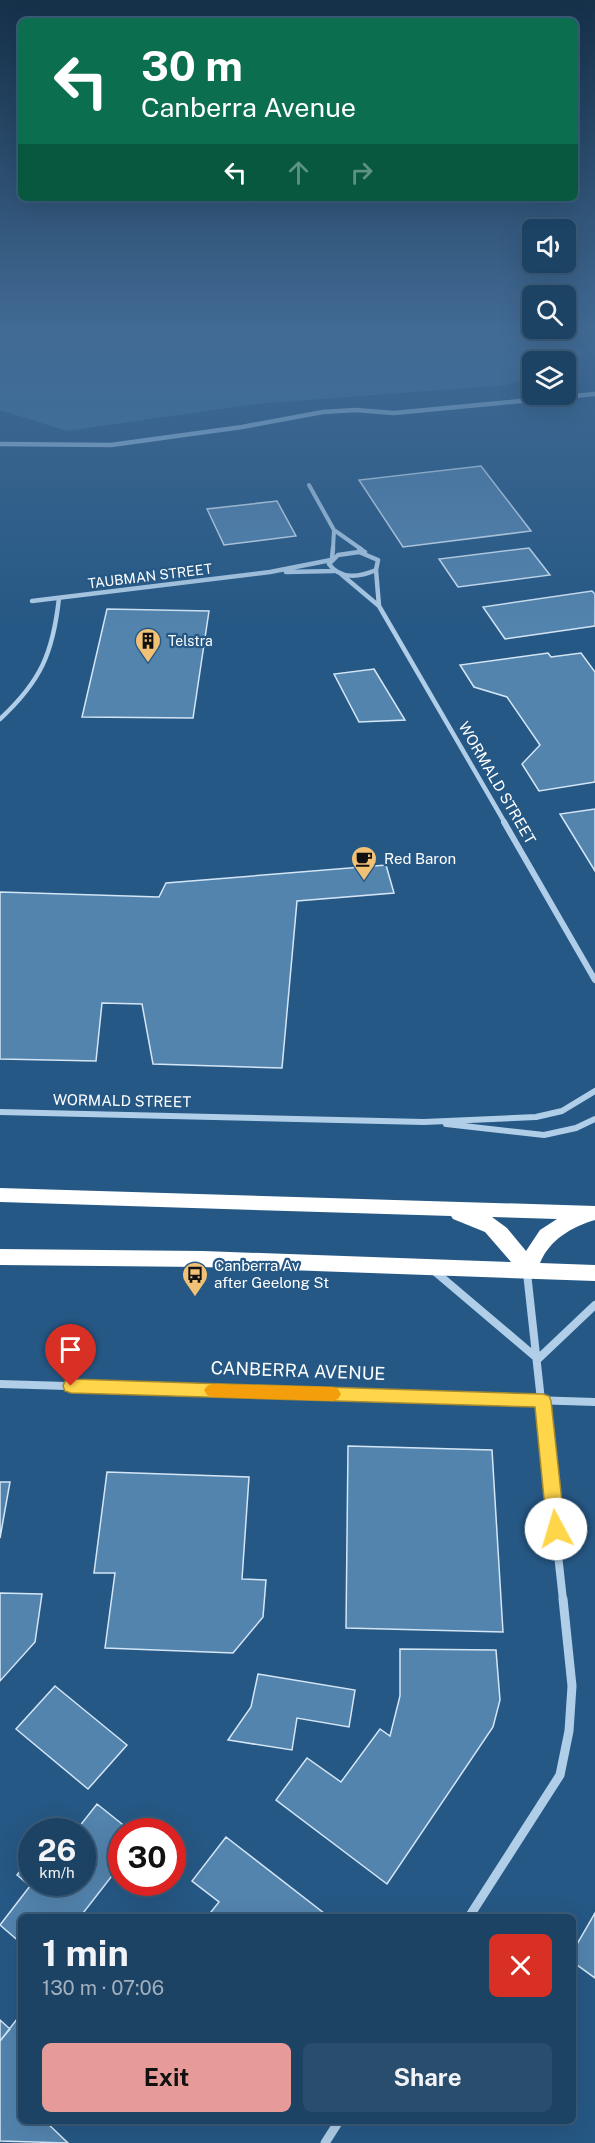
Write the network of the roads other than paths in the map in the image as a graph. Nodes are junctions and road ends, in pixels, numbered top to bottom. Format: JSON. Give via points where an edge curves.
{"nodes":[{"id":1,"x":309,"y":485,"type":"dead end"},
{"id":2,"x":334,"y":530,"type":"junction"},
{"id":3,"x":367,"y":554,"type":"junction"},
{"id":4,"x":332,"y":559,"type":"junction"},
{"id":5,"x":376,"y":570,"type":"junction"},
{"id":6,"x":334,"y":571,"type":"junction"},
{"id":7,"x":270,"y":572,"type":"junction"},
{"id":8,"x":341,"y":574,"type":"junction"},
{"id":9,"x":59,"y":598,"type":"junction"},
{"id":10,"x":32,"y":601,"type":"dead end"},
{"id":11,"x":379,"y":606,"type":"junction"},
{"id":12,"x":0,"y":719,"type":"edge"},
{"id":13,"x":594,"y":977,"type":"edge"},
{"id":14,"x":595,"y":1091,"type":"edge"},
{"id":15,"x":0,"y":1112,"type":"edge"},
{"id":16,"x":595,"y":1119,"type":"edge"},
{"id":17,"x":424,"y":1122,"type":"junction"},
{"id":18,"x":0,"y":1195,"type":"edge"},
{"id":19,"x":422,"y":1207,"type":"junction"},
{"id":20,"x":595,"y":1213,"type":"edge"},
{"id":21,"x":0,"y":1257,"type":"edge"},
{"id":22,"x":429,"y":1267,"type":"junction"},
{"id":23,"x":527,"y":1270,"type":"junction"},
{"id":24,"x":595,"y":1273,"type":"edge"},
{"id":25,"x":595,"y":1305,"type":"edge"},
{"id":26,"x":538,"y":1359,"type":"junction"},
{"id":27,"x":0,"y":1384,"type":"edge"},
{"id":28,"x":543,"y":1401,"type":"junction"},
{"id":29,"x":595,"y":1402,"type":"edge"},
{"id":30,"x":471,"y":1914,"type":"edge"},
{"id":31,"x":337,"y":2124,"type":"edge"},
{"id":32,"x":325,"y":2143,"type":"edge"}],
"edges":[{"from":1,"to":2,"type":"street","name":"WORMALD STREET"},
{"from":2,"to":3,"type":"street","name":"WORMALD STREET"},
{"from":2,"to":4,"type":"street"},
{"from":3,"to":4,"type":"street","via":[[345,553]]},
{"from":3,"to":5,"type":"street","name":"WORMALD STREET","via":[[378,560]]},
{"from":4,"to":6,"type":"street","via":[[329,564]]},
{"from":4,"to":7,"type":"street","name":"TAUBMAN STREET"},
{"from":5,"to":8,"type":"street","name":"WORMALD STREET","via":[[363,575]]},
{"from":5,"to":11,"type":"street","name":"WORMALD STREET"},
{"from":6,"to":7,"type":"street","name":"TAUBMAN STREET"},
{"from":6,"to":8,"type":"street","name":"WORMALD STREET"},
{"from":7,"to":9,"type":"street","name":"TAUBMAN STREET"},
{"from":8,"to":11,"type":"street","name":"WORMALD STREET"},
{"from":9,"to":10,"type":"street","name":"TAUBMAN STREET"},
{"from":9,"to":12,"type":"street","via":[[53,648],[46,666],[26,694]]},
{"from":11,"to":13,"type":"street","name":"WORMALD STREET"},
{"from":14,"to":17,"type":"street","name":"WORMALD STREET","via":[[562,1111],[536,1117]]},
{"from":15,"to":17,"type":"street","name":"WORMALD STREET"},
{"from":16,"to":17,"type":"street","name":"WORMALD STREET","via":[[544,1135]]},
{"from":18,"to":19,"type":"highway"},
{"from":19,"to":20,"type":"highway"},
{"from":19,"to":23,"type":"highway","via":[[469,1216],[486,1224],[509,1239]]},
{"from":20,"to":23,"type":"highway","via":[[561,1224],[539,1241]]},
{"from":21,"to":22,"type":"highway"},
{"from":22,"to":23,"type":"highway"},
{"from":22,"to":26,"type":"street"},
{"from":23,"to":24,"type":"highway"},
{"from":23,"to":26,"type":"street"},
{"from":25,"to":26,"type":"street"},
{"from":26,"to":28,"type":"street"},
{"from":27,"to":28,"type":"street","name":"CANBERRA AVENUE"},
{"from":28,"to":29,"type":"street","name":"CANBERRA AVENUE"},
{"from":28,"to":30,"type":"street","via":[[572,1686],[569,1731],[560,1775]]},
{"from":31,"to":32,"type":"street"}]}
